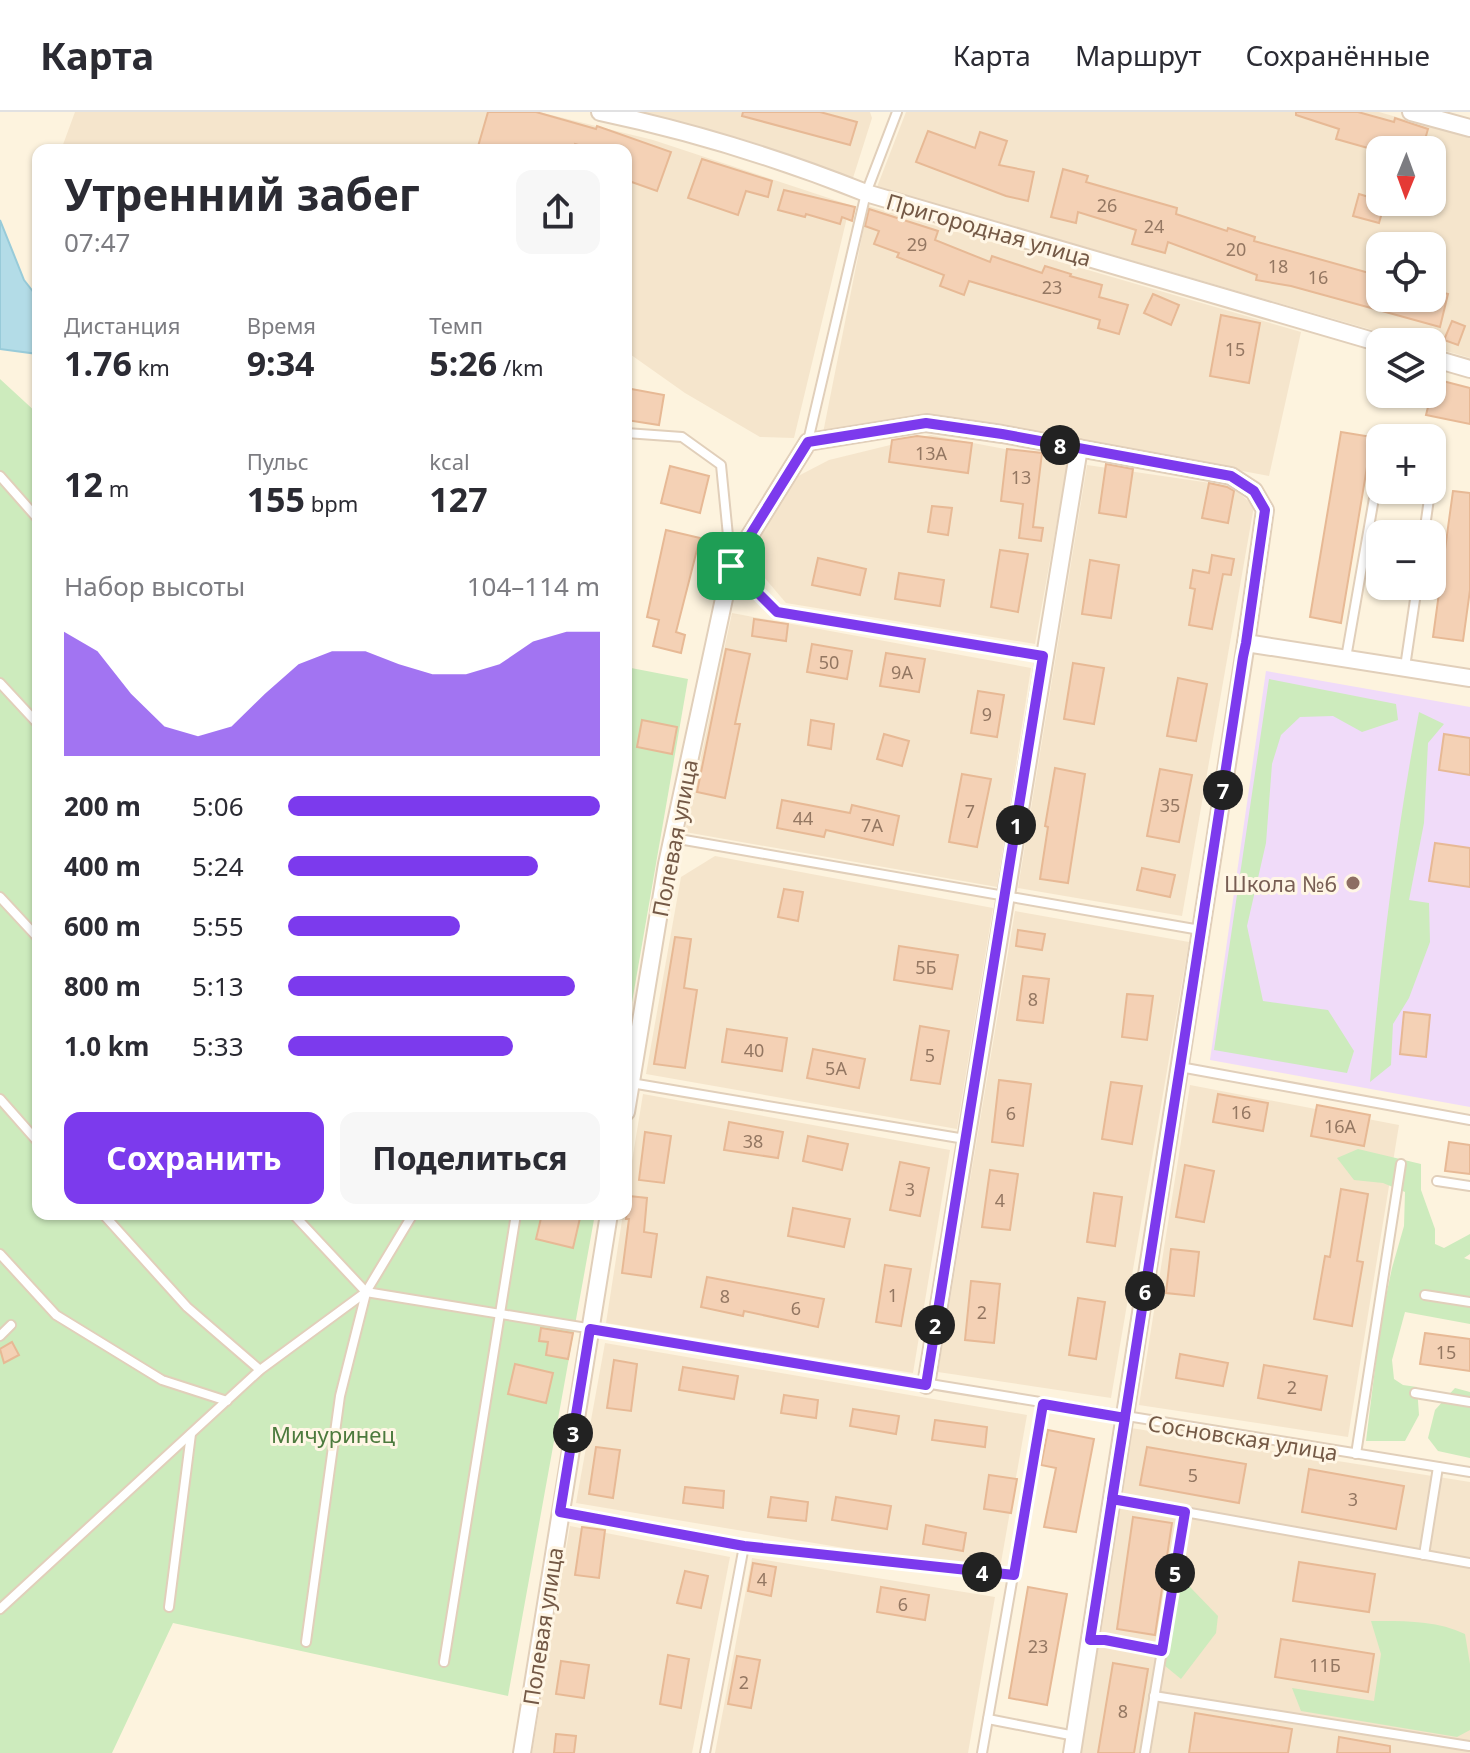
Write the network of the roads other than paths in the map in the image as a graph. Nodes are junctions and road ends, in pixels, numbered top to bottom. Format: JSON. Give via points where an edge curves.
{"nodes":[{"id":1,"x":600,"y":112,"type":"edge"},
{"id":2,"x":897,"y":112,"type":"edge"},
{"id":3,"x":1411,"y":112,"type":"edge"},
{"id":4,"x":1470,"y":128,"type":"edge"},
{"id":5,"x":866,"y":193,"type":"junction"},
{"id":6,"x":1366,"y":339,"type":"edge"},
{"id":7,"x":1446,"y":362,"type":"edge"},
{"id":8,"x":1470,"y":369,"type":"edge"},
{"id":9,"x":632,"y":433,"type":"edge"},
{"id":10,"x":808,"y":442,"type":"junction"},
{"id":11,"x":1079,"y":448,"type":"junction"},
{"id":12,"x":0,"y":476,"type":"edge"},
{"id":13,"x":1373,"y":504,"type":"edge"},
{"id":14,"x":32,"y":512,"type":"edge"},
{"id":15,"x":731,"y":566,"type":"junction"},
{"id":16,"x":1415,"y":600,"type":"edge"},
{"id":17,"x":1246,"y":643,"type":"junction"},
{"id":18,"x":1043,"y":656,"type":"junction"},
{"id":19,"x":1346,"y":659,"type":"junction"},
{"id":20,"x":1405,"y":668,"type":"junction"},
{"id":21,"x":1470,"y":678,"type":"edge"},
{"id":22,"x":0,"y":683,"type":"edge"},
{"id":23,"x":32,"y":718,"type":"edge"},
{"id":24,"x":673,"y":838,"type":"junction"},
{"id":25,"x":0,"y":897,"type":"edge"},
{"id":26,"x":1005,"y":897,"type":"junction"},
{"id":27,"x":1201,"y":930,"type":"junction"},
{"id":28,"x":32,"y":932,"type":"edge"},
{"id":29,"x":1180,"y":1067,"type":"junction"},
{"id":30,"x":632,"y":1077,"type":"edge"},
{"id":31,"x":632,"y":1083,"type":"edge"},
{"id":32,"x":0,"y":1099,"type":"edge"},
{"id":33,"x":1470,"y":1120,"type":"edge"},
{"id":34,"x":32,"y":1135,"type":"edge"},
{"id":35,"x":965,"y":1139,"type":"junction"},
{"id":36,"x":1401,"y":1164,"type":"dead end"},
{"id":37,"x":1437,"y":1181,"type":"dead end"},
{"id":38,"x":1470,"y":1186,"type":"edge"},
{"id":39,"x":108,"y":1220,"type":"edge"},
{"id":40,"x":299,"y":1220,"type":"edge"},
{"id":41,"x":409,"y":1220,"type":"edge"},
{"id":42,"x":515,"y":1220,"type":"edge"},
{"id":43,"x":608,"y":1220,"type":"edge"},
{"id":44,"x":0,"y":1254,"type":"edge"},
{"id":45,"x":366,"y":1292,"type":"junction"},
{"id":46,"x":1425,"y":1295,"type":"dead end"},
{"id":47,"x":1470,"y":1302,"type":"edge"},
{"id":48,"x":501,"y":1313,"type":"junction"},
{"id":49,"x":11,"y":1325,"type":"dead end"},
{"id":50,"x":590,"y":1329,"type":"junction"},
{"id":51,"x":0,"y":1336,"type":"edge"},
{"id":52,"x":260,"y":1370,"type":"junction"},
{"id":53,"x":926,"y":1385,"type":"junction"},
{"id":54,"x":1415,"y":1393,"type":"dead end"},
{"id":55,"x":227,"y":1401,"type":"junction"},
{"id":56,"x":1470,"y":1402,"type":"edge"},
{"id":57,"x":1043,"y":1404,"type":"junction"},
{"id":58,"x":1125,"y":1418,"type":"junction"},
{"id":59,"x":191,"y":1434,"type":"junction"},
{"id":60,"x":1356,"y":1454,"type":"junction"},
{"id":61,"x":1438,"y":1467,"type":"junction"},
{"id":62,"x":1470,"y":1472,"type":"edge"},
{"id":63,"x":1112,"y":1499,"type":"junction"},
{"id":64,"x":560,"y":1512,"type":"junction"},
{"id":65,"x":1185,"y":1512,"type":"junction"},
{"id":66,"x":744,"y":1546,"type":"junction"},
{"id":67,"x":1424,"y":1555,"type":"junction"},
{"id":68,"x":1470,"y":1563,"type":"edge"},
{"id":69,"x":1014,"y":1575,"type":"junction"},
{"id":70,"x":169,"y":1607,"type":"dead end"},
{"id":71,"x":0,"y":1609,"type":"edge"},
{"id":72,"x":1090,"y":1640,"type":"junction"},
{"id":73,"x":306,"y":1642,"type":"dead end"},
{"id":74,"x":1162,"y":1651,"type":"junction"},
{"id":75,"x":444,"y":1662,"type":"dead end"},
{"id":76,"x":1154,"y":1696,"type":"junction"},
{"id":77,"x":988,"y":1719,"type":"junction"},
{"id":78,"x":1470,"y":1744,"type":"edge"},
{"id":79,"x":1073,"y":1745,"type":"edge"},
{"id":80,"x":522,"y":1753,"type":"edge"},
{"id":81,"x":705,"y":1753,"type":"edge"},
{"id":82,"x":982,"y":1753,"type":"edge"},
{"id":83,"x":1145,"y":1753,"type":"edge"},
{"id":84,"x":1468,"y":1753,"type":"edge"}],
"edges":[{"from":1,"to":5,"type":"street","name":"Пригородная улица","via":[[812,171]]},
{"from":2,"to":5,"type":"lane"},
{"from":3,"to":4,"type":"street"},
{"from":5,"to":6,"type":"street","name":"Пригородная улица"},
{"from":5,"to":10,"type":"lane"},
{"from":7,"to":8,"type":"street"},
{"from":9,"to":15,"type":"lane","via":[[682,437],[721,465]]},
{"from":10,"to":11,"type":"street","via":[[926,423]]},
{"from":10,"to":15,"type":"street","name":"Полевая улица"},
{"from":11,"to":17,"type":"street","via":[[1231,476],[1254,491],[1265,510]]},
{"from":11,"to":18,"type":"street"},
{"from":12,"to":14,"type":"lane"},
{"from":13,"to":19,"type":"lane"},
{"from":15,"to":18,"type":"lane","via":[[777,612]]},
{"from":15,"to":24,"type":"street","name":"Полевая улица"},
{"from":16,"to":20,"type":"lane"},
{"from":17,"to":19,"type":"street"},
{"from":17,"to":27,"type":"street"},
{"from":18,"to":26,"type":"street"},
{"from":19,"to":20,"type":"street"},
{"from":20,"to":21,"type":"street"},
{"from":22,"to":23,"type":"lane"},
{"from":24,"to":26,"type":"lane"},
{"from":24,"to":30,"type":"street","name":"Полевая улица"},
{"from":25,"to":28,"type":"lane"},
{"from":26,"to":27,"type":"lane"},
{"from":26,"to":35,"type":"street"},
{"from":27,"to":29,"type":"street"},
{"from":29,"to":33,"type":"lane"},
{"from":29,"to":58,"type":"street"},
{"from":31,"to":35,"type":"lane"},
{"from":32,"to":34,"type":"lane"},
{"from":35,"to":53,"type":"street"},
{"from":36,"to":60,"type":"lane"},
{"from":37,"to":38,"type":"lane"},
{"from":39,"to":52,"type":"lane","via":[[187,1307]]},
{"from":40,"to":45,"type":"lane"},
{"from":41,"to":45,"type":"lane"},
{"from":42,"to":48,"type":"lane"},
{"from":43,"to":50,"type":"street","name":"Полевая улица"},
{"from":44,"to":55,"type":"lane","via":[[56,1315],[162,1380]]},
{"from":45,"to":48,"type":"lane","name":"Сосновская улица"},
{"from":45,"to":52,"type":"lane"},
{"from":45,"to":73,"type":"lane","via":[[340,1396]]},
{"from":46,"to":47,"type":"lane"},
{"from":48,"to":50,"type":"lane","name":"Сосновская улица"},
{"from":48,"to":75,"type":"lane"},
{"from":49,"to":51,"type":"lane"},
{"from":50,"to":53,"type":"lane","name":"Сосновская улица"},
{"from":50,"to":64,"type":"street","name":"Полевая улица"},
{"from":52,"to":55,"type":"lane"},
{"from":53,"to":57,"type":"lane","name":"Сосновская улица"},
{"from":54,"to":56,"type":"lane"},
{"from":55,"to":59,"type":"lane"},
{"from":57,"to":58,"type":"lane","name":"Сосновская улица"},
{"from":57,"to":69,"type":"lane"},
{"from":58,"to":60,"type":"lane","name":"Сосновская улица"},
{"from":58,"to":63,"type":"street"},
{"from":59,"to":70,"type":"lane"},
{"from":59,"to":71,"type":"lane"},
{"from":60,"to":61,"type":"lane","name":"Сосновская улица"},
{"from":61,"to":62,"type":"lane","name":"Сосновская улица"},
{"from":61,"to":67,"type":"lane"},
{"from":63,"to":65,"type":"lane"},
{"from":63,"to":72,"type":"street"},
{"from":64,"to":66,"type":"lane"},
{"from":64,"to":80,"type":"street","name":"Полевая улица"},
{"from":65,"to":67,"type":"lane"},
{"from":65,"to":74,"type":"lane"},
{"from":66,"to":69,"type":"lane"},
{"from":66,"to":81,"type":"lane"},
{"from":67,"to":68,"type":"lane"},
{"from":69,"to":77,"type":"lane"},
{"from":72,"to":74,"type":"lane"},
{"from":72,"to":79,"type":"street"},
{"from":74,"to":76,"type":"lane"},
{"from":76,"to":78,"type":"lane"},
{"from":76,"to":83,"type":"lane"},
{"from":77,"to":79,"type":"lane"},
{"from":77,"to":82,"type":"lane"},
{"from":78,"to":84,"type":"lane"}]}
